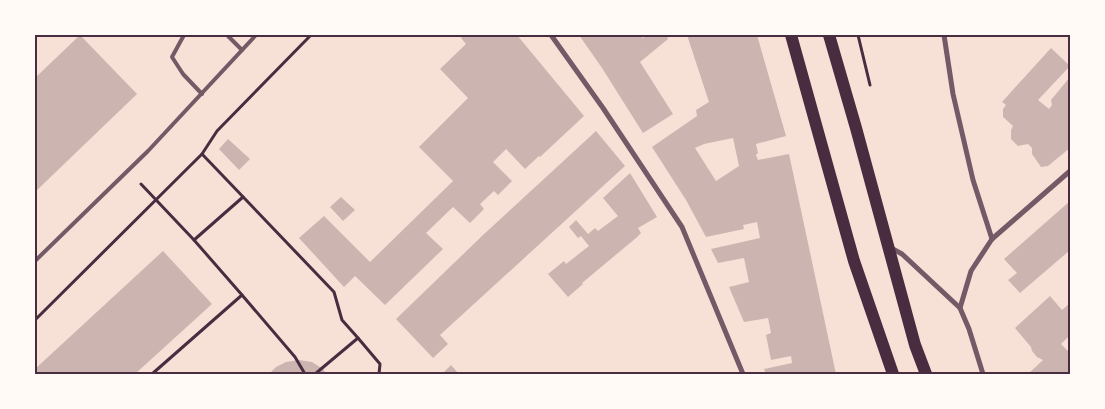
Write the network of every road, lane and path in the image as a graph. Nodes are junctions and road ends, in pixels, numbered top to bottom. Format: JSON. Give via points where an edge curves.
{"nodes":[{"id":1,"x":184,"y":35,"type":"edge"},
{"id":2,"x":227,"y":35,"type":"edge"},
{"id":3,"x":256,"y":35,"type":"edge"},
{"id":4,"x":311,"y":35,"type":"edge"},
{"id":5,"x":551,"y":35,"type":"edge"},
{"id":6,"x":791,"y":35,"type":"edge"},
{"id":7,"x":829,"y":35,"type":"edge"},
{"id":8,"x":944,"y":35,"type":"edge"},
{"id":9,"x":242,"y":50,"type":"junction"},
{"id":10,"x":202,"y":94,"type":"junction"},
{"id":11,"x":202,"y":154,"type":"junction"},
{"id":12,"x":127,"y":170,"type":"junction"},
{"id":13,"x":1070,"y":171,"type":"edge"},
{"id":14,"x":243,"y":197,"type":"junction"},
{"id":15,"x":156,"y":200,"type":"junction"},
{"id":16,"x":992,"y":239,"type":"junction"},
{"id":17,"x":194,"y":240,"type":"junction"},
{"id":18,"x":886,"y":245,"type":"junction"},
{"id":19,"x":35,"y":261,"type":"edge"},
{"id":20,"x":242,"y":294,"type":"junction"},
{"id":21,"x":960,"y":308,"type":"junction"},
{"id":22,"x":35,"y":320,"type":"edge"},
{"id":23,"x":358,"y":338,"type":"junction"},
{"id":24,"x":152,"y":374,"type":"edge"},
{"id":25,"x":305,"y":374,"type":"edge"},
{"id":26,"x":315,"y":374,"type":"edge"},
{"id":27,"x":379,"y":374,"type":"edge"},
{"id":28,"x":743,"y":374,"type":"edge"},
{"id":29,"x":893,"y":374,"type":"edge"},
{"id":30,"x":926,"y":374,"type":"edge"},
{"id":31,"x":982,"y":374,"type":"edge"}],
"edges":[{"from":1,"to":10,"type":"lane","via":[[172,57]]},
{"from":2,"to":9,"type":"lane"},
{"from":3,"to":9,"type":"lane"},
{"from":4,"to":11,"type":"path","via":[[217,131]]},
{"from":5,"to":28,"type":"street","via":[[682,227]]},
{"from":6,"to":29,"type":"main road","via":[[854,260]]},
{"from":7,"to":18,"type":"main road"},
{"from":8,"to":16,"type":"street","via":[[953,94],[973,180]]},
{"from":9,"to":10,"type":"lane"},
{"from":10,"to":12,"type":"lane"},
{"from":11,"to":14,"type":"path"},
{"from":11,"to":15,"type":"path"},
{"from":12,"to":15,"type":"path"},
{"from":12,"to":19,"type":"lane"},
{"from":13,"to":16,"type":"street"},
{"from":14,"to":17,"type":"path"},
{"from":14,"to":23,"type":"path","via":[[334,292],[342,320]]},
{"from":15,"to":17,"type":"path"},
{"from":15,"to":22,"type":"path"},
{"from":16,"to":21,"type":"street","via":[[971,271]]},
{"from":17,"to":20,"type":"path"},
{"from":18,"to":21,"type":"street","via":[[902,254]]},
{"from":18,"to":30,"type":"main road"},
{"from":20,"to":24,"type":"path"},
{"from":20,"to":25,"type":"path"},
{"from":21,"to":31,"type":"street"},
{"from":23,"to":26,"type":"path"},
{"from":23,"to":27,"type":"path","via":[[380,364]]}]}
